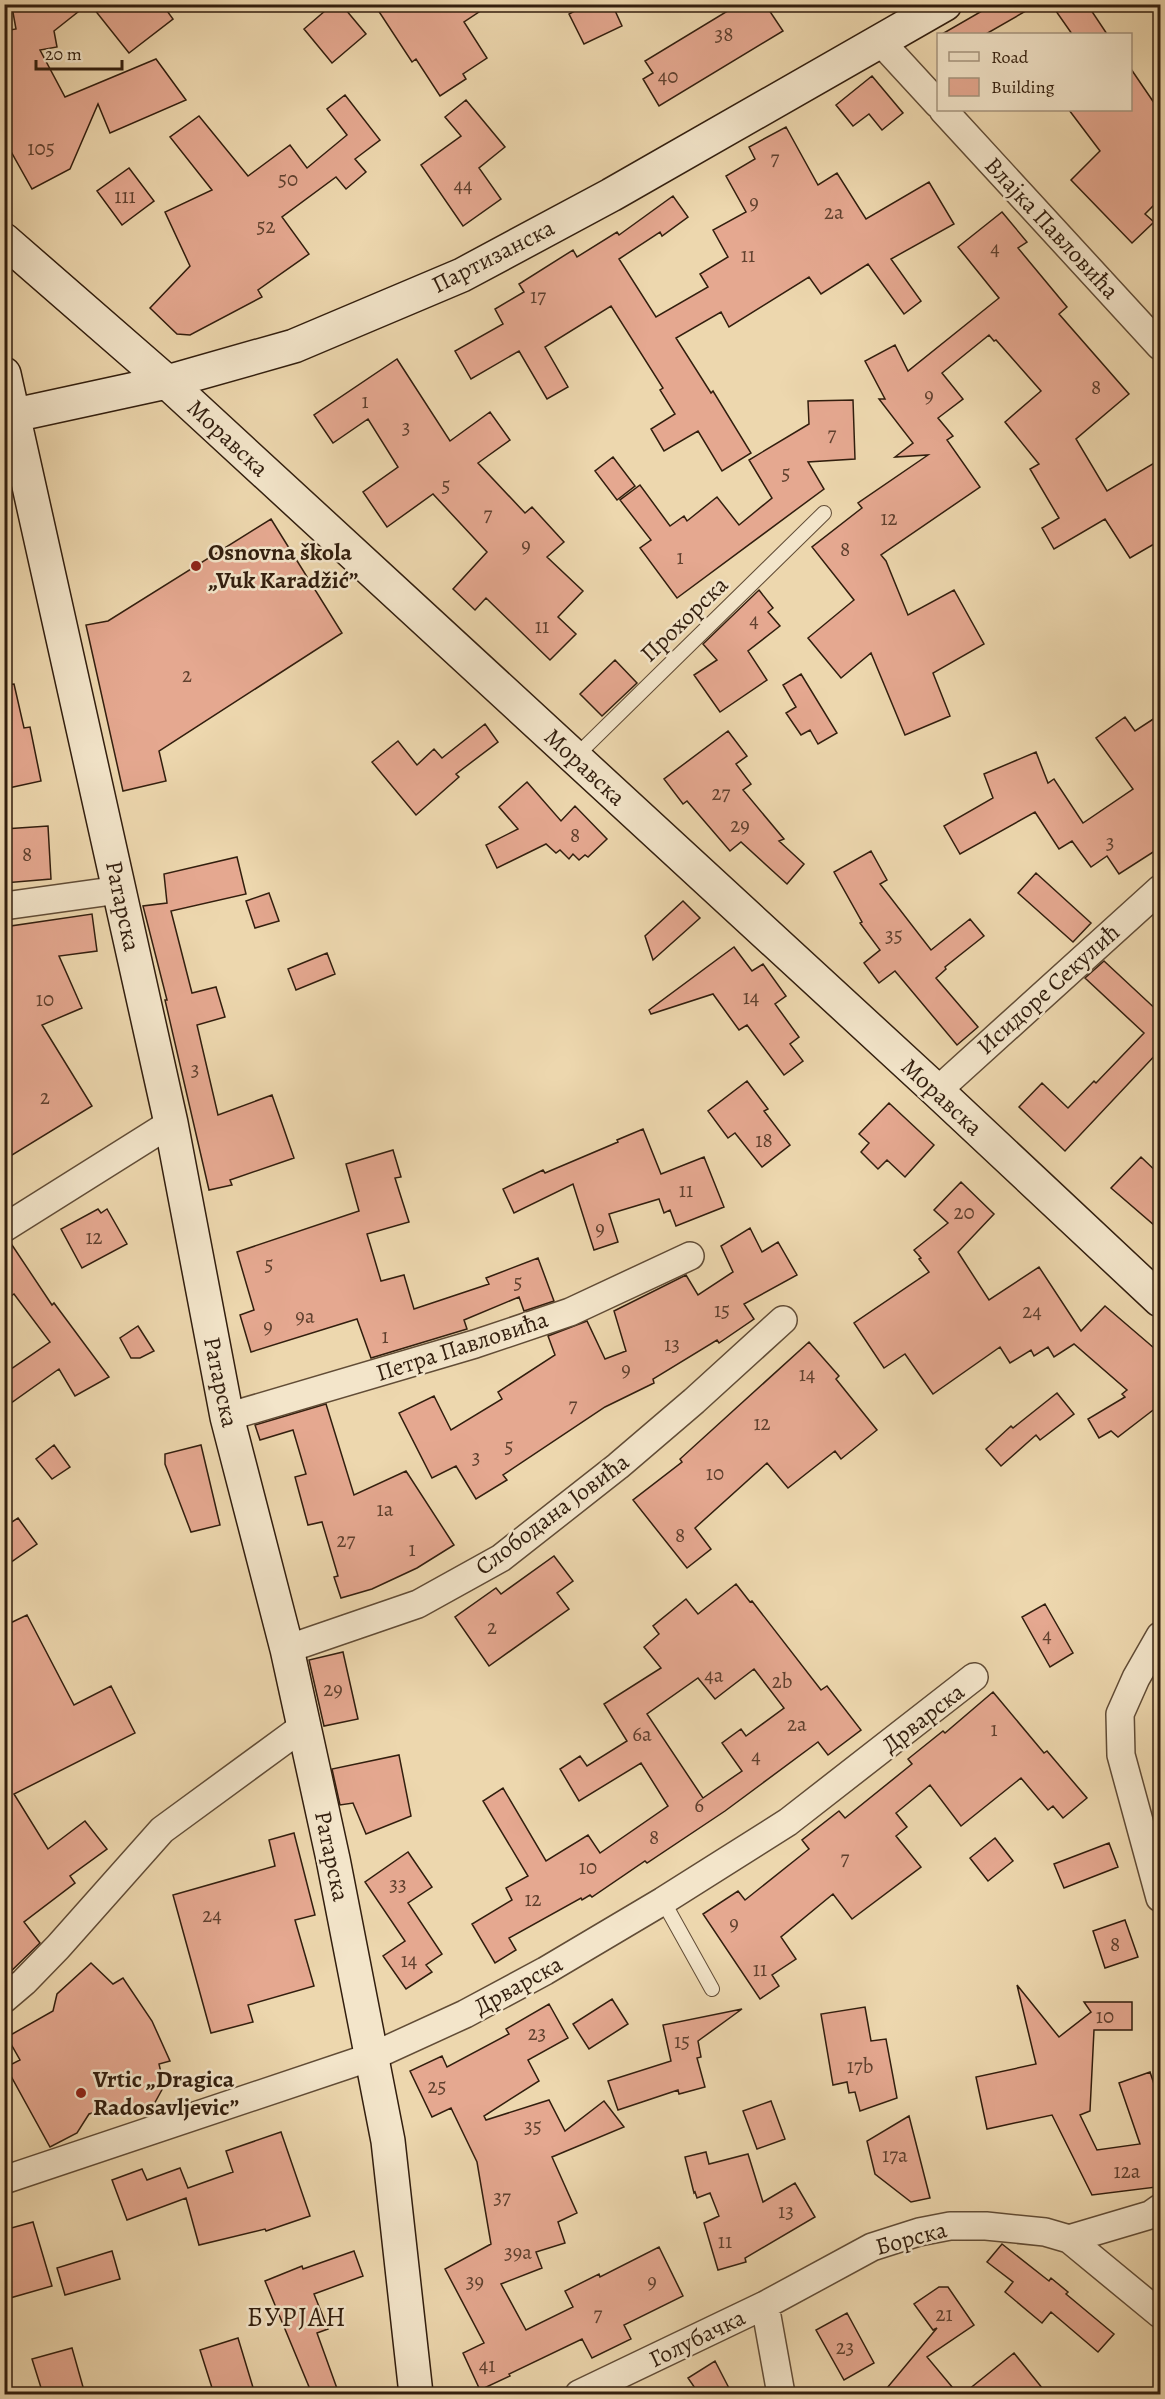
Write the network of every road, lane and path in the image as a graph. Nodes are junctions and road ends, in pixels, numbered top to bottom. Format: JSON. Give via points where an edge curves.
{"nodes":[{"id":1,"x":945,"y":4,"type":"edge"},
{"id":2,"x":879,"y":41,"type":"junction"},
{"id":3,"x":937,"y":103,"type":"edge"},
{"id":4,"x":944,"y":111,"type":"edge"},
{"id":5,"x":4,"y":240,"type":"edge"},
{"id":6,"x":1161,"y":346,"type":"edge"},
{"id":7,"x":4,"y":374,"type":"edge"},
{"id":8,"x":167,"y":381,"type":"junction"},
{"id":9,"x":10,"y":416,"type":"edge"},
{"id":10,"x":824,"y":513,"type":"dead end"},
{"id":11,"x":574,"y":757,"type":"junction"},
{"id":12,"x":1161,"y":889,"type":"edge"},
{"id":13,"x":119,"y":890,"type":"junction"},
{"id":14,"x":4,"y":906,"type":"edge"},
{"id":15,"x":937,"y":1091,"type":"junction"},
{"id":16,"x":171,"y":1123,"type":"junction"},
{"id":17,"x":4,"y":1228,"type":"edge"},
{"id":18,"x":690,"y":1256,"type":"dead end"},
{"id":19,"x":1161,"y":1300,"type":"edge"},
{"id":20,"x":783,"y":1320,"type":"dead end"},
{"id":21,"x":227,"y":1417,"type":"junction"},
{"id":22,"x":1161,"y":1636,"type":"edge"},
{"id":23,"x":287,"y":1649,"type":"junction"},
{"id":24,"x":974,"y":1677,"type":"dead end"},
{"id":25,"x":304,"y":1725,"type":"junction"},
{"id":26,"x":1161,"y":1898,"type":"edge"},
{"id":27,"x":663,"y":1901,"type":"junction"},
{"id":28,"x":712,"y":1989,"type":"dead end"},
{"id":29,"x":4,"y":1999,"type":"edge"},
{"id":30,"x":371,"y":2057,"type":"junction"},
{"id":31,"x":4,"y":2180,"type":"edge"},
{"id":32,"x":1161,"y":2208,"type":"edge"},
{"id":33,"x":1069,"y":2239,"type":"junction"},
{"id":34,"x":765,"y":2305,"type":"junction"},
{"id":35,"x":1161,"y":2314,"type":"edge"},
{"id":36,"x":416,"y":2394,"type":"edge"},
{"id":37,"x":579,"y":2394,"type":"edge"},
{"id":38,"x":781,"y":2394,"type":"edge"}],
"edges":[{"from":1,"to":2,"type":"street","name":"Партизанска"},
{"from":2,"to":3,"type":"street"},
{"from":2,"to":8,"type":"street","name":"Партизанска","via":[[611,195],[462,275],[294,345]]},
{"from":4,"to":6,"type":"street","name":"Влајка Павловића"},
{"from":5,"to":8,"type":"street","name":"Моравска"},
{"from":7,"to":9,"type":"street","name":"Ратарска"},
{"from":8,"to":9,"type":"street","name":"Партизанска"},
{"from":8,"to":11,"type":"street","name":"Моравска"},
{"from":9,"to":13,"type":"street","name":"Ратарска"},
{"from":10,"to":11,"type":"lane","name":"Прохорска"},
{"from":11,"to":15,"type":"street","name":"Моравска"},
{"from":12,"to":15,"type":"street","name":"Исидоре Секулић"},
{"from":13,"to":14,"type":"street"},
{"from":13,"to":16,"type":"street","name":"Ратарска"},
{"from":15,"to":19,"type":"street","name":"Моравска"},
{"from":16,"to":17,"type":"street"},
{"from":16,"to":21,"type":"street","name":"Ратарска"},
{"from":18,"to":21,"type":"street","name":"Петра Павловића","via":[[570,1312]]},
{"from":20,"to":23,"type":"street","name":"Слободана Јовића","via":[[618,1466],[501,1557],[417,1604]]},
{"from":21,"to":23,"type":"street","name":"Ратарска"},
{"from":22,"to":26,"type":"street","via":[[1120,1714],[1121,1755]]},
{"from":23,"to":25,"type":"street","name":"Ратарска"},
{"from":24,"to":27,"type":"street","name":"Дрварска","via":[[788,1822]]},
{"from":25,"to":29,"type":"street","via":[[162,1830],[58,1947]]},
{"from":25,"to":30,"type":"street","name":"Ратарска"},
{"from":27,"to":28,"type":"lane"},
{"from":27,"to":30,"type":"street","name":"Дрварска","via":[[465,2014]]},
{"from":30,"to":31,"type":"street","name":"Дрварска"},
{"from":30,"to":36,"type":"street","name":"Ратарска","via":[[388,2141]]},
{"from":32,"to":33,"type":"street","via":[[1150,2215]]},
{"from":33,"to":34,"type":"street","name":"Борска","via":[[1045,2232],[986,2226],[950,2226],[919,2232],[872,2247]]},
{"from":33,"to":35,"type":"street","name":"Борска"},
{"from":34,"to":37,"type":"street","name":"Голубачка"},
{"from":34,"to":38,"type":"street","name":"Голубачка"}]}
